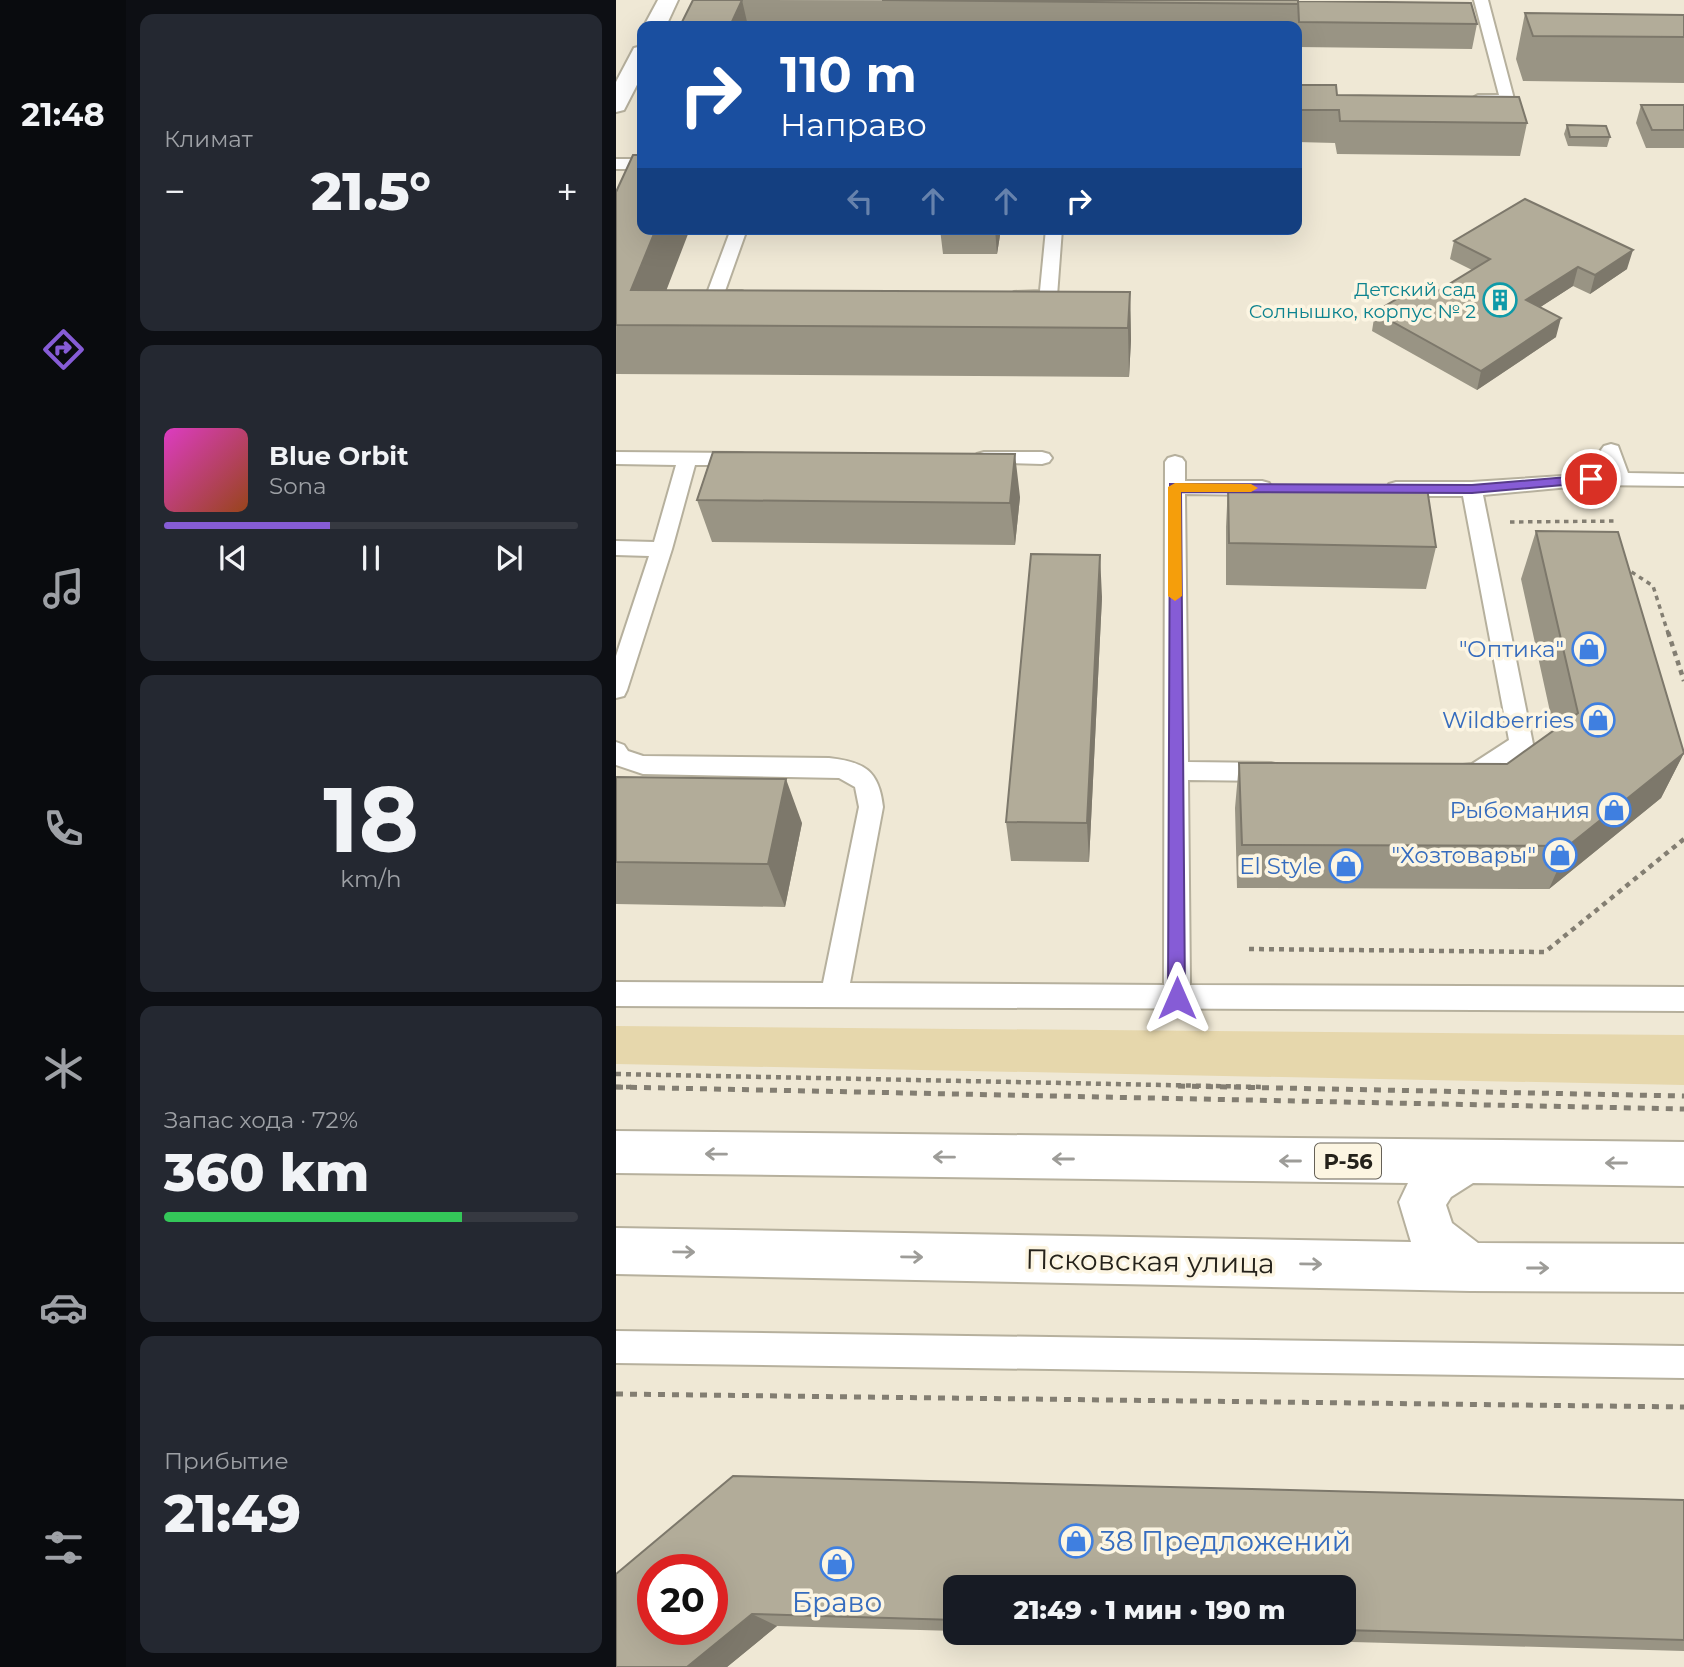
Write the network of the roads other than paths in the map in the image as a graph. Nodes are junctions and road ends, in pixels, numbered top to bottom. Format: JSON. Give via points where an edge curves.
{"nodes":[{"id":1,"x":668,"y":0,"type":"edge"},
{"id":2,"x":1481,"y":0,"type":"edge"},
{"id":3,"x":658,"y":21,"type":"edge"},
{"id":4,"x":637,"y":62,"type":"edge"},
{"id":5,"x":1468,"y":99,"type":"edge"},
{"id":6,"x":616,"y":105,"type":"edge"},
{"id":7,"x":616,"y":164,"type":"edge"},
{"id":8,"x":637,"y":164,"type":"edge"},
{"id":9,"x":737,"y":235,"type":"edge"},
{"id":10,"x":1053,"y":235,"type":"edge"},
{"id":11,"x":757,"y":296,"type":"edge"},
{"id":12,"x":1006,"y":296,"type":"edge"},
{"id":13,"x":1611,"y":450,"type":"dead end"},
{"id":14,"x":616,"y":458,"type":"edge"},
{"id":15,"x":960,"y":458,"type":"edge"},
{"id":16,"x":1042,"y":458,"type":"dead end"},
{"id":17,"x":687,"y":459,"type":"junction"},
{"id":18,"x":755,"y":459,"type":"edge"},
{"id":19,"x":1175,"y":462,"type":"dead end"},
{"id":20,"x":1620,"y":479,"type":"junction"},
{"id":21,"x":1684,"y":480,"type":"edge"},
{"id":22,"x":1175,"y":487,"type":"junction"},
{"id":23,"x":1283,"y":488,"type":"edge"},
{"id":24,"x":1377,"y":489,"type":"edge"},
{"id":25,"x":1472,"y":489,"type":"junction"},
{"id":26,"x":616,"y":548,"type":"edge"},
{"id":27,"x":663,"y":549,"type":"junction"},
{"id":28,"x":616,"y":690,"type":"edge"},
{"id":29,"x":616,"y":751,"type":"edge"},
{"id":30,"x":1176,"y":772,"type":"junction"},
{"id":31,"x":1298,"y":772,"type":"edge"},
{"id":32,"x":1435,"y":773,"type":"edge"},
{"id":33,"x":616,"y":994,"type":"edge"},
{"id":34,"x":834,"y":995,"type":"junction"},
{"id":35,"x":1177,"y":998,"type":"junction"},
{"id":36,"x":1684,"y":999,"type":"edge"},
{"id":37,"x":616,"y":1152,"type":"edge"},
{"id":38,"x":1466,"y":1162,"type":"junction"},
{"id":39,"x":1684,"y":1164,"type":"edge"},
{"id":40,"x":616,"y":1251,"type":"edge"},
{"id":41,"x":1470,"y":1267,"type":"junction"},
{"id":42,"x":1684,"y":1268,"type":"edge"},
{"id":43,"x":616,"y":1347,"type":"edge"},
{"id":44,"x":1684,"y":1363,"type":"edge"}],
"edges":[{"from":1,"to":3,"type":"main road"},
{"from":2,"to":5,"type":"lane","via":[[1499,42],[1507,99]]},
{"from":4,"to":6,"type":"main road"},
{"from":7,"to":8,"type":"lane"},
{"from":9,"to":11,"type":"lane","via":[[715,296]]},
{"from":10,"to":12,"type":"lane","via":[[1048,296]]},
{"from":13,"to":20,"type":"lane"},
{"from":14,"to":17,"type":"lane"},
{"from":15,"to":16,"type":"lane"},
{"from":17,"to":18,"type":"lane"},
{"from":17,"to":27,"type":"lane"},
{"from":19,"to":22,"type":"lane"},
{"from":20,"to":21,"type":"lane"},
{"from":20,"to":25,"type":"lane"},
{"from":22,"to":23,"type":"lane"},
{"from":22,"to":30,"type":"lane"},
{"from":24,"to":25,"type":"lane"},
{"from":25,"to":32,"type":"lane","via":[[1521,744],[1476,773]]},
{"from":26,"to":27,"type":"lane"},
{"from":27,"to":28,"type":"lane"},
{"from":29,"to":34,"type":"lane","via":[[619,757],[643,765],[829,767],[862,776],[870,787],[871,807]]},
{"from":30,"to":31,"type":"lane"},
{"from":30,"to":35,"type":"lane"},
{"from":33,"to":34,"type":"lane"},
{"from":34,"to":35,"type":"lane"},
{"from":35,"to":36,"type":"lane"},
{"from":38,"to":37,"type":"main road","number":"Р-56","one_way":true},
{"from":39,"to":38,"type":"main road","number":"Р-56","one_way":true},
{"from":38,"to":41,"type":"main road","via":[[1435,1181],[1422,1202],[1433,1238]]},
{"from":40,"to":41,"type":"main road","name":"Псковская улица","one_way":true},
{"from":41,"to":42,"type":"main road","name":"Псковская улица","one_way":true},
{"from":43,"to":44,"type":"lane"}]}
